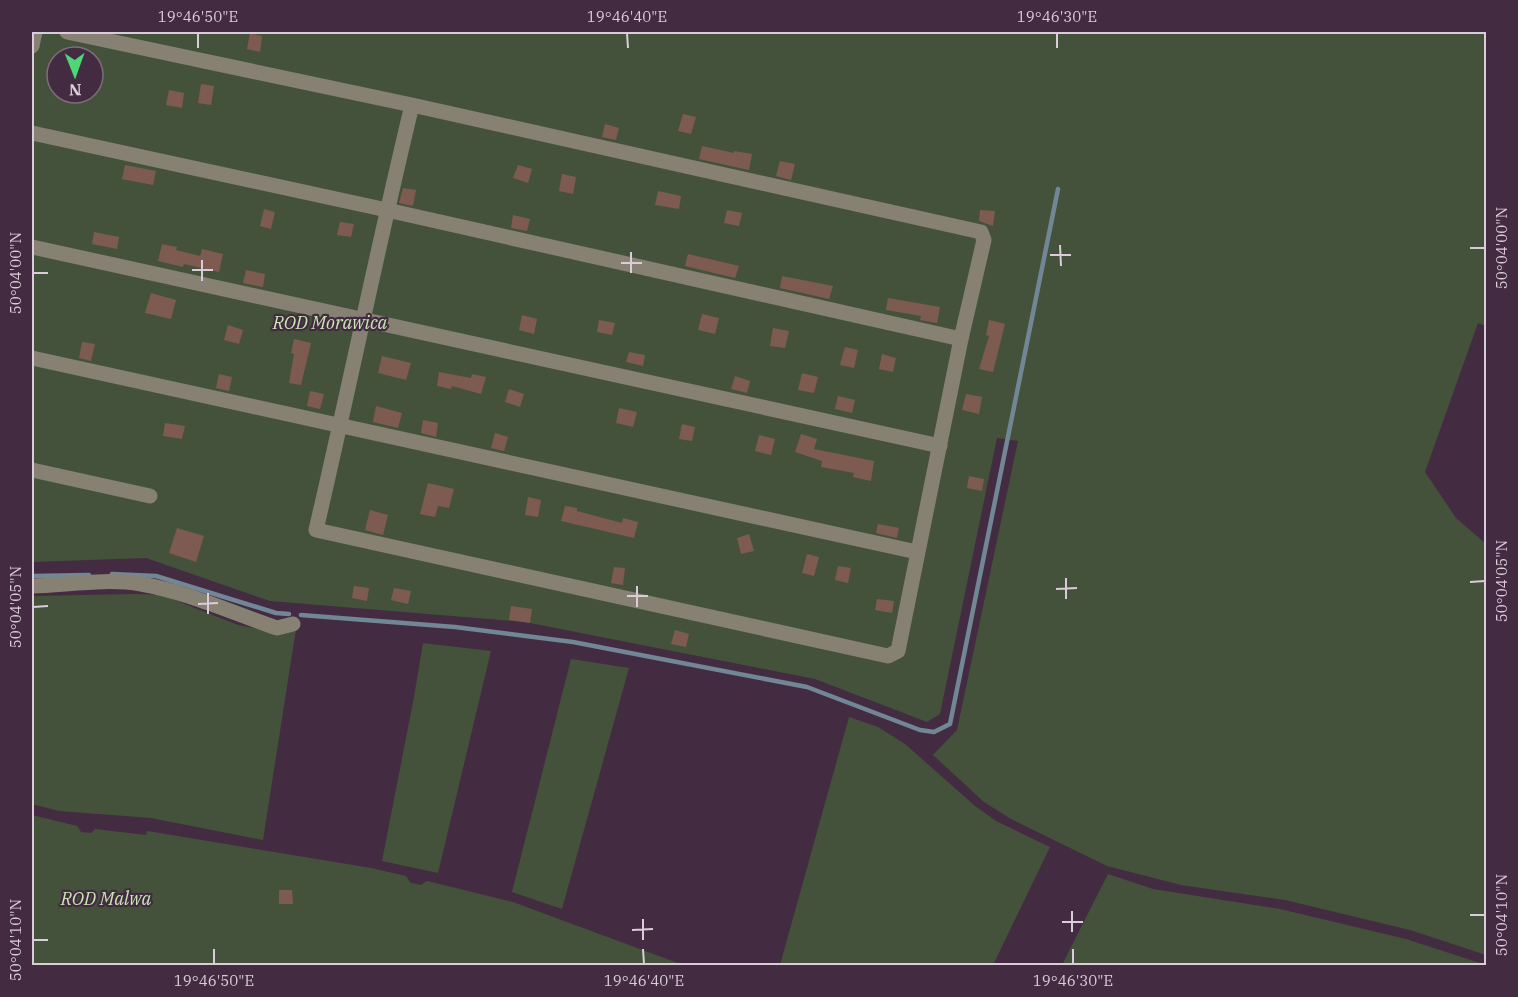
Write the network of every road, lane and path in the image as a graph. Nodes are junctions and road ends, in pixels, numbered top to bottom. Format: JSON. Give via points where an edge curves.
{"nodes":[{"id":1,"x":35,"y":32,"type":"edge"},
{"id":2,"x":68,"y":32,"type":"edge"},
{"id":3,"x":32,"y":46,"type":"edge"},
{"id":4,"x":412,"y":105,"type":"junction"},
{"id":5,"x":32,"y":133,"type":"edge"},
{"id":6,"x":387,"y":210,"type":"junction"},
{"id":7,"x":32,"y":247,"type":"edge"},
{"id":8,"x":364,"y":320,"type":"junction"},
{"id":9,"x":962,"y":339,"type":"junction"},
{"id":10,"x":32,"y":358,"type":"edge"},
{"id":11,"x":340,"y":427,"type":"junction"},
{"id":12,"x":940,"y":446,"type":"junction"},
{"id":13,"x":32,"y":470,"type":"edge"},
{"id":14,"x":150,"y":496,"type":"dead end"},
{"id":15,"x":917,"y":552,"type":"junction"},
{"id":16,"x":32,"y":586,"type":"edge"},
{"id":17,"x":293,"y":624,"type":"dead end"}],
"edges":[{"from":1,"to":3,"type":"street"},
{"from":2,"to":4,"type":"street"},
{"from":4,"to":6,"type":"street"},
{"from":4,"to":9,"type":"street","via":[[981,232],[984,240]]},
{"from":5,"to":6,"type":"street"},
{"from":6,"to":8,"type":"street"},
{"from":6,"to":9,"type":"street"},
{"from":7,"to":8,"type":"street"},
{"from":8,"to":11,"type":"street"},
{"from":8,"to":12,"type":"street"},
{"from":9,"to":12,"type":"street"},
{"from":10,"to":11,"type":"street"},
{"from":11,"to":15,"type":"street"},
{"from":11,"to":15,"type":"street","via":[[316,530],[888,656],[898,651]]},
{"from":12,"to":15,"type":"street"},
{"from":13,"to":14,"type":"street"},
{"from":16,"to":17,"type":"street","via":[[140,584],[276,628]]}]}
